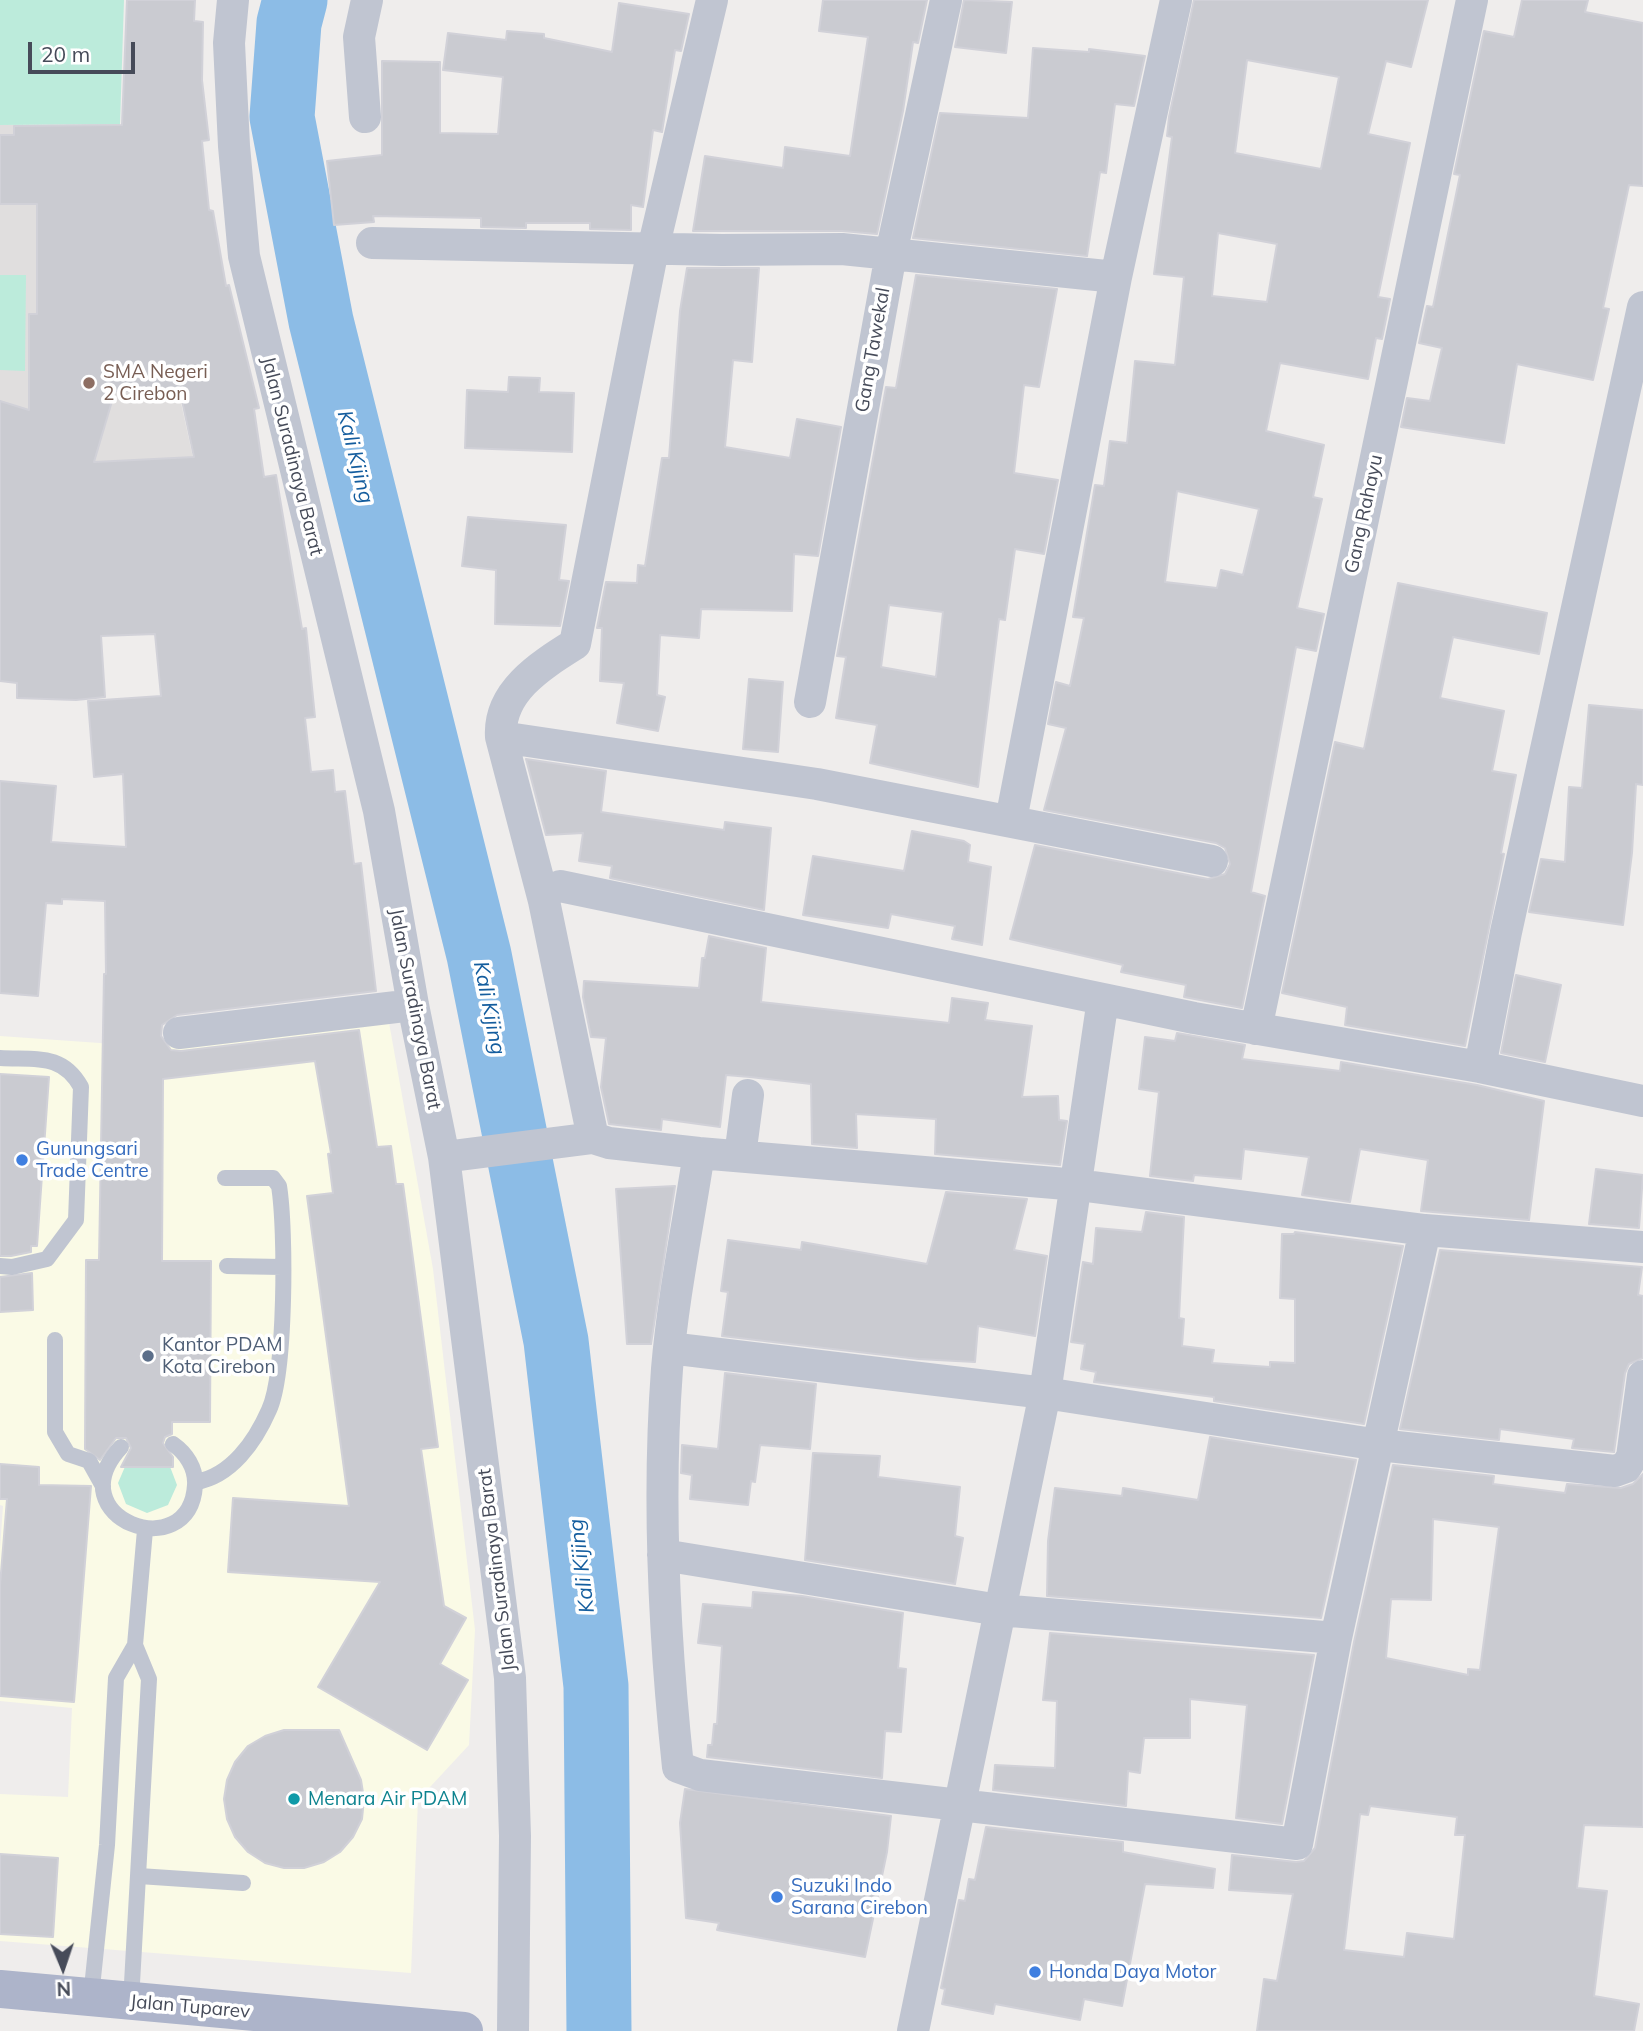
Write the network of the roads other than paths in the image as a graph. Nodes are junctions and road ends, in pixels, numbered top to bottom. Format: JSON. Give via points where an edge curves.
{"nodes":[{"id":1,"x":233,"y":0,"type":"edge"},
{"id":2,"x":367,"y":0,"type":"edge"},
{"id":3,"x":712,"y":0,"type":"edge"},
{"id":4,"x":946,"y":0,"type":"edge"},
{"id":5,"x":1176,"y":0,"type":"edge"},
{"id":6,"x":1472,"y":0,"type":"edge"},
{"id":7,"x":365,"y":117,"type":"dead end"},
{"id":8,"x":372,"y":243,"type":"dead end"},
{"id":9,"x":653,"y":249,"type":"junction"},
{"id":10,"x":891,"y":254,"type":"junction"},
{"id":11,"x":1116,"y":277,"type":"junction"},
{"id":12,"x":1643,"y":307,"type":"edge"},
{"id":13,"x":810,"y":702,"type":"dead end"},
{"id":14,"x":501,"y":737,"type":"junction"},
{"id":15,"x":1011,"y":820,"type":"junction"},
{"id":16,"x":1212,"y":861,"type":"dead end"},
{"id":17,"x":560,"y":886,"type":"dead end"},
{"id":18,"x":1103,"y":999,"type":"junction"},
{"id":19,"x":413,"y":1005,"type":"junction"},
{"id":20,"x":1256,"y":1029,"type":"junction"},
{"id":21,"x":179,"y":1033,"type":"dead end"},
{"id":22,"x":0,"y":1058,"type":"edge"},
{"id":23,"x":1480,"y":1068,"type":"junction"},
{"id":24,"x":748,"y":1095,"type":"dead end"},
{"id":25,"x":1643,"y":1101,"type":"edge"},
{"id":26,"x":582,"y":1139,"type":"junction"},
{"id":27,"x":699,"y":1153,"type":"junction"},
{"id":28,"x":740,"y":1156,"type":"junction"},
{"id":29,"x":447,"y":1157,"type":"junction"},
{"id":30,"x":225,"y":1178,"type":"dead end"},
{"id":31,"x":1078,"y":1185,"type":"junction"},
{"id":32,"x":1425,"y":1230,"type":"junction"},
{"id":33,"x":1643,"y":1247,"type":"edge"},
{"id":34,"x":0,"y":1266,"type":"edge"},
{"id":35,"x":227,"y":1266,"type":"dead end"},
{"id":36,"x":282,"y":1267,"type":"junction"},
{"id":37,"x":55,"y":1340,"type":"dead end"},
{"id":38,"x":669,"y":1348,"type":"junction"},
{"id":39,"x":1643,"y":1376,"type":"edge"},
{"id":40,"x":1045,"y":1393,"type":"junction"},
{"id":41,"x":173,"y":1444,"type":"dead end"},
{"id":42,"x":1379,"y":1445,"type":"junction"},
{"id":43,"x":121,"y":1447,"type":"dead end"},
{"id":44,"x":196,"y":1482,"type":"junction"},
{"id":45,"x":103,"y":1486,"type":"junction"},
{"id":46,"x":145,"y":1530,"type":"junction"},
{"id":47,"x":663,"y":1555,"type":"junction"},
{"id":48,"x":999,"y":1610,"type":"junction"},
{"id":49,"x":1336,"y":1637,"type":"junction"},
{"id":50,"x":135,"y":1645,"type":"junction"},
{"id":51,"x":961,"y":1805,"type":"junction"},
{"id":52,"x":139,"y":1876,"type":"junction"},
{"id":53,"x":243,"y":1883,"type":"dead end"},
{"id":54,"x":0,"y":1989,"type":"edge"},
{"id":55,"x":91,"y":1997,"type":"junction"},
{"id":56,"x":131,"y":2001,"type":"junction"},
{"id":57,"x":464,"y":2031,"type":"edge"},
{"id":58,"x":513,"y":2031,"type":"edge"},
{"id":59,"x":913,"y":2031,"type":"edge"}],
"edges":[{"from":1,"to":19,"type":"street","name":"Jalan Suradinaya Barat","via":[[229,43],[244,256],[379,811]]},
{"from":2,"to":7,"type":"street","via":[[359,37]]},
{"from":3,"to":9,"type":"street"},
{"from":4,"to":10,"type":"street","name":"Gang Tawekal"},
{"from":5,"to":11,"type":"street"},
{"from":6,"to":20,"type":"street","name":"Gang Rahayu"},
{"from":8,"to":9,"type":"street"},
{"from":9,"to":10,"type":"street","via":[[842,249]]},
{"from":9,"to":14,"type":"street","via":[[575,644],[547,661],[510,696],[500,719]]},
{"from":10,"to":11,"type":"street"},
{"from":10,"to":13,"type":"street","name":"Gang Tawekal"},
{"from":11,"to":15,"type":"street"},
{"from":12,"to":23,"type":"street"},
{"from":14,"to":15,"type":"street","via":[[694,764]]},
{"from":14,"to":26,"type":"street","via":[[544,901]]},
{"from":15,"to":16,"type":"street"},
{"from":17,"to":18,"type":"street"},
{"from":18,"to":20,"type":"street"},
{"from":18,"to":31,"type":"street"},
{"from":19,"to":21,"type":"street"},
{"from":19,"to":29,"type":"street","name":"Jalan Suradinaya Barat"},
{"from":20,"to":23,"type":"street"},
{"from":22,"to":34,"type":"lane","via":[[54,1062],[71,1069],[81,1087],[76,1220],[47,1259],[12,1268]]},
{"from":23,"to":25,"type":"street"},
{"from":24,"to":28,"type":"street"},
{"from":26,"to":27,"type":"street"},
{"from":26,"to":29,"type":"street"},
{"from":27,"to":28,"type":"street"},
{"from":27,"to":38,"type":"street"},
{"from":28,"to":31,"type":"street"},
{"from":29,"to":58,"type":"street","name":"Jalan Suradinaya Barat","via":[[509,1678],[515,1836]]},
{"from":30,"to":36,"type":"lane","via":[[273,1178],[279,1186]]},
{"from":31,"to":32,"type":"street"},
{"from":31,"to":40,"type":"street"},
{"from":32,"to":33,"type":"street"},
{"from":32,"to":42,"type":"street"},
{"from":35,"to":36,"type":"lane"},
{"from":36,"to":44,"type":"lane","via":[[279,1360],[270,1408],[245,1451],[214,1479]]},
{"from":37,"to":45,"type":"lane","via":[[55,1433],[68,1454],[89,1461]]},
{"from":38,"to":40,"type":"street"},
{"from":38,"to":47,"type":"street"},
{"from":39,"to":42,"type":"street","via":[[1632,1457],[1622,1470]]},
{"from":40,"to":42,"type":"street"},
{"from":40,"to":48,"type":"street"},
{"from":41,"to":44,"type":"lane","via":[[185,1455]]},
{"from":42,"to":49,"type":"street"},
{"from":43,"to":45,"type":"lane","via":[[108,1465]]},
{"from":44,"to":46,"type":"lane","via":[[190,1507],[181,1517]]},
{"from":45,"to":46,"type":"lane","via":[[112,1510],[132,1527]]},
{"from":46,"to":50,"type":"lane"},
{"from":47,"to":48,"type":"street"},
{"from":47,"to":51,"type":"street","via":[[666,1654],[678,1767],[700,1775]]},
{"from":48,"to":49,"type":"street"},
{"from":48,"to":51,"type":"street"},
{"from":49,"to":51,"type":"street","via":[[1297,1844]]},
{"from":50,"to":52,"type":"lane","via":[[149,1679]]},
{"from":50,"to":55,"type":"lane","via":[[116,1678],[107,1845]]},
{"from":51,"to":59,"type":"street"},
{"from":52,"to":53,"type":"lane"},
{"from":52,"to":56,"type":"lane"},
{"from":54,"to":55,"type":"main road","name":"Jalan Tuparev"},
{"from":55,"to":56,"type":"main road","name":"Jalan Tuparev"},
{"from":56,"to":57,"type":"main road","name":"Jalan Tuparev"}]}
